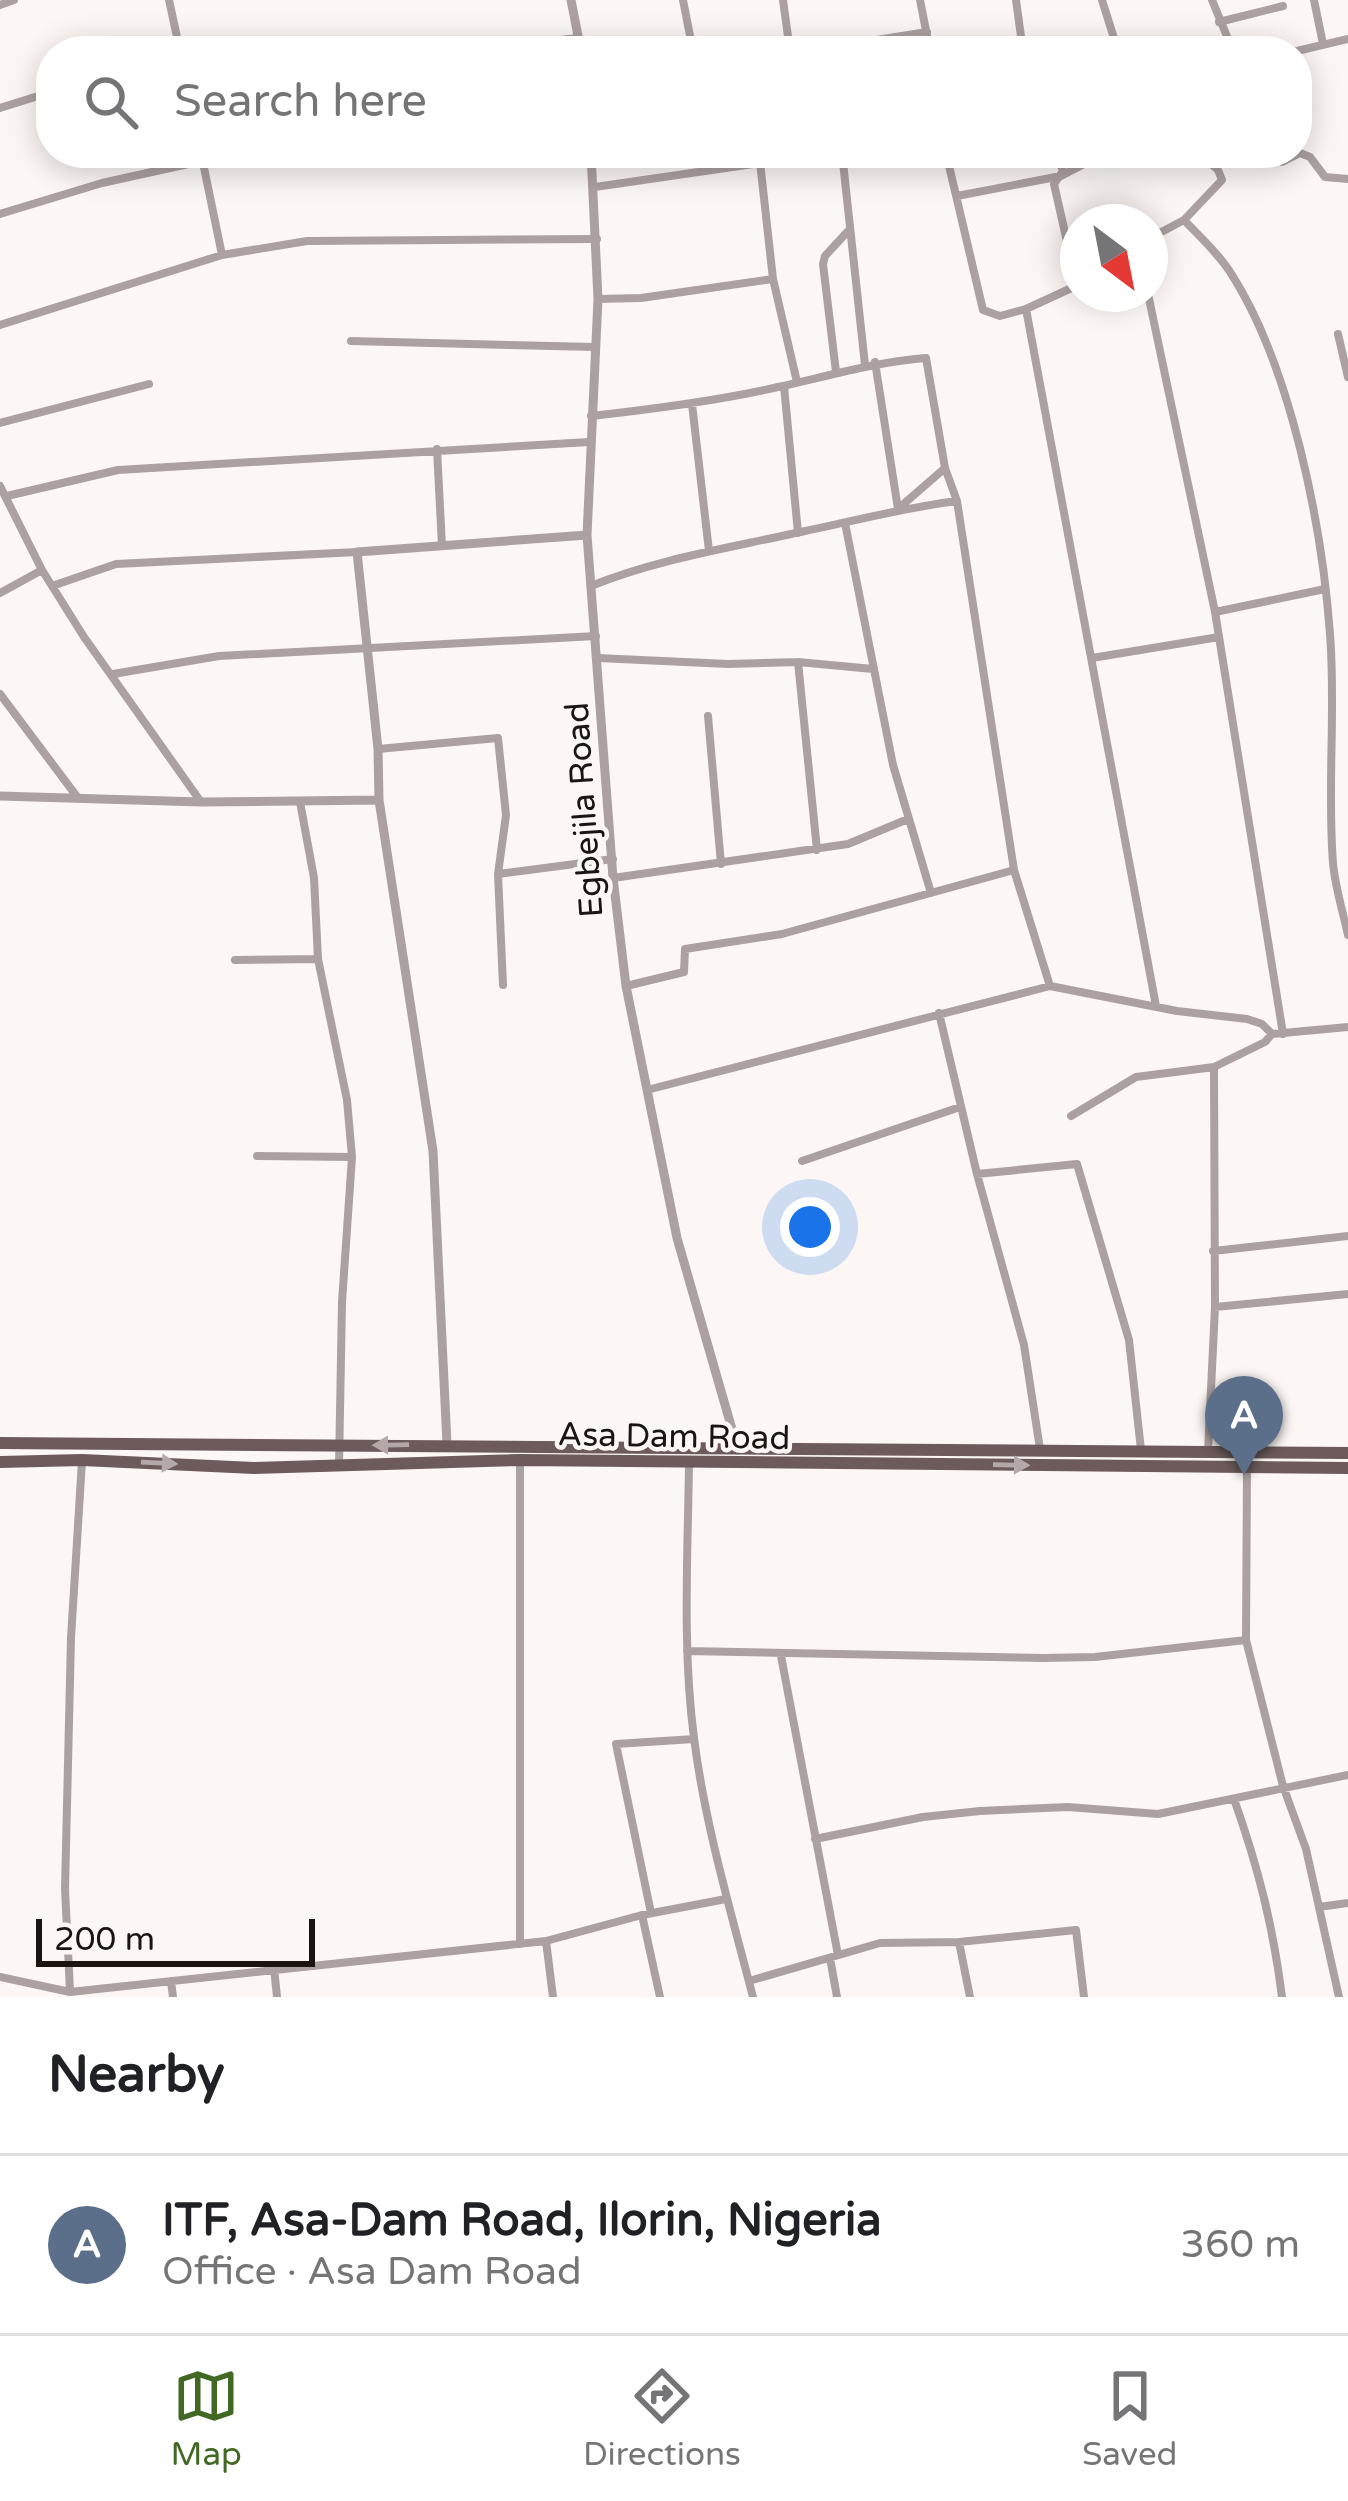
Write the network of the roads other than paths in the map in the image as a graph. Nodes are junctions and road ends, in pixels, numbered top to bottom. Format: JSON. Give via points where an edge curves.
{"nodes":[{"id":1,"x":14,"y":0,"type":"edge"},
{"id":2,"x":170,"y":0,"type":"edge"},
{"id":3,"x":572,"y":0,"type":"edge"},
{"id":4,"x":683,"y":0,"type":"edge"},
{"id":5,"x":783,"y":0,"type":"edge"},
{"id":6,"x":920,"y":0,"type":"edge"},
{"id":7,"x":1016,"y":0,"type":"edge"},
{"id":8,"x":1102,"y":0,"type":"edge"},
{"id":9,"x":1212,"y":0,"type":"edge"},
{"id":10,"x":1314,"y":0,"type":"edge"},
{"id":11,"x":0,"y":5,"type":"edge"},
{"id":12,"x":1283,"y":6,"type":"dead end"},
{"id":13,"x":1219,"y":22,"type":"junction"},
{"id":14,"x":927,"y":32,"type":"junction"},
{"id":15,"x":177,"y":36,"type":"edge"},
{"id":16,"x":579,"y":36,"type":"edge"},
{"id":17,"x":690,"y":36,"type":"edge"},
{"id":18,"x":788,"y":36,"type":"edge"},
{"id":19,"x":902,"y":36,"type":"edge"},
{"id":20,"x":928,"y":36,"type":"edge"},
{"id":21,"x":1021,"y":36,"type":"edge"},
{"id":22,"x":1113,"y":36,"type":"edge"},
{"id":23,"x":1226,"y":36,"type":"edge"},
{"id":24,"x":1348,"y":39,"type":"edge"},
{"id":25,"x":1323,"y":44,"type":"junction"},
{"id":26,"x":1312,"y":47,"type":"edge"},
{"id":27,"x":36,"y":97,"type":"edge"},
{"id":28,"x":0,"y":108,"type":"edge"},
{"id":29,"x":1312,"y":160,"type":"edge"},
{"id":30,"x":158,"y":168,"type":"edge"},
{"id":31,"x":205,"y":168,"type":"edge"},
{"id":32,"x":593,"y":168,"type":"edge"},
{"id":33,"x":720,"y":168,"type":"edge"},
{"id":34,"x":761,"y":168,"type":"edge"},
{"id":35,"x":844,"y":168,"type":"edge"},
{"id":36,"x":950,"y":168,"type":"edge"},
{"id":37,"x":1059,"y":168,"type":"edge"},
{"id":38,"x":1076,"y":168,"type":"edge"},
{"id":39,"x":1216,"y":168,"type":"edge"},
{"id":40,"x":1061,"y":176,"type":"junction"},
{"id":41,"x":1348,"y":179,"type":"edge"},
{"id":42,"x":595,"y":187,"type":"junction"},
{"id":43,"x":957,"y":196,"type":"junction"},
{"id":44,"x":1060,"y":211,"type":"edge"},
{"id":45,"x":0,"y":214,"type":"edge"},
{"id":46,"x":1184,"y":220,"type":"junction"},
{"id":47,"x":1168,"y":228,"type":"edge"},
{"id":48,"x":850,"y":229,"type":"junction"},
{"id":49,"x":596,"y":239,"type":"junction"},
{"id":50,"x":223,"y":255,"type":"junction"},
{"id":51,"x":773,"y":279,"type":"junction"},
{"id":52,"x":1060,"y":294,"type":"edge"},
{"id":53,"x":598,"y":299,"type":"junction"},
{"id":54,"x":1026,"y":309,"type":"junction"},
{"id":55,"x":1152,"y":312,"type":"edge"},
{"id":56,"x":0,"y":325,"type":"edge"},
{"id":57,"x":1338,"y":334,"type":"dead end"},
{"id":58,"x":351,"y":341,"type":"dead end"},
{"id":59,"x":594,"y":347,"type":"junction"},
{"id":60,"x":870,"y":364,"type":"junction"},
{"id":61,"x":836,"y":372,"type":"junction"},
{"id":62,"x":1348,"y":377,"type":"edge"},
{"id":63,"x":797,"y":382,"type":"junction"},
{"id":64,"x":149,"y":384,"type":"dead end"},
{"id":65,"x":784,"y":386,"type":"junction"},
{"id":66,"x":692,"y":404,"type":"junction"},
{"id":67,"x":590,"y":416,"type":"junction"},
{"id":68,"x":0,"y":423,"type":"edge"},
{"id":69,"x":590,"y":442,"type":"junction"},
{"id":70,"x":437,"y":449,"type":"junction"},
{"id":71,"x":945,"y":468,"type":"junction"},
{"id":72,"x":0,"y":486,"type":"edge"},
{"id":73,"x":7,"y":496,"type":"junction"},
{"id":74,"x":957,"y":501,"type":"junction"},
{"id":75,"x":898,"y":509,"type":"junction"},
{"id":76,"x":845,"y":523,"type":"junction"},
{"id":77,"x":798,"y":533,"type":"junction"},
{"id":78,"x":587,"y":535,"type":"junction"},
{"id":79,"x":442,"y":546,"type":"junction"},
{"id":80,"x":357,"y":551,"type":"junction"},
{"id":81,"x":709,"y":551,"type":"junction"},
{"id":82,"x":42,"y":569,"type":"junction"},
{"id":83,"x":52,"y":586,"type":"junction"},
{"id":84,"x":591,"y":586,"type":"junction"},
{"id":85,"x":1324,"y":589,"type":"junction"},
{"id":86,"x":0,"y":593,"type":"edge"},
{"id":87,"x":1215,"y":612,"type":"junction"},
{"id":88,"x":596,"y":636,"type":"junction"},
{"id":89,"x":1219,"y":638,"type":"junction"},
{"id":90,"x":368,"y":650,"type":"junction"},
{"id":91,"x":598,"y":658,"type":"junction"},
{"id":92,"x":1092,"y":658,"type":"junction"},
{"id":93,"x":798,"y":662,"type":"junction"},
{"id":94,"x":873,"y":669,"type":"junction"},
{"id":95,"x":113,"y":674,"type":"junction"},
{"id":96,"x":0,"y":694,"type":"edge"},
{"id":97,"x":708,"y":716,"type":"dead end"},
{"id":98,"x":378,"y":749,"type":"junction"},
{"id":99,"x":0,"y":796,"type":"edge"},
{"id":100,"x":79,"y":799,"type":"junction"},
{"id":101,"x":380,"y":800,"type":"junction"},
{"id":102,"x":201,"y":802,"type":"junction"},
{"id":103,"x":300,"y":802,"type":"junction"},
{"id":104,"x":908,"y":819,"type":"junction"},
{"id":105,"x":817,"y":850,"type":"junction"},
{"id":106,"x":613,"y":859,"type":"junction"},
{"id":107,"x":721,"y":864,"type":"junction"},
{"id":108,"x":1348,"y":866,"type":"edge"},
{"id":109,"x":1334,"y":867,"type":"junction"},
{"id":110,"x":1014,"y":870,"type":"junction"},
{"id":111,"x":498,"y":874,"type":"junction"},
{"id":112,"x":613,"y":878,"type":"junction"},
{"id":113,"x":932,"y":893,"type":"junction"},
{"id":114,"x":1348,"y":935,"type":"edge"},
{"id":115,"x":318,"y":959,"type":"junction"},
{"id":116,"x":235,"y":960,"type":"dead end"},
{"id":117,"x":503,"y":985,"type":"dead end"},
{"id":118,"x":626,"y":986,"type":"junction"},
{"id":119,"x":1050,"y":986,"type":"junction"},
{"id":120,"x":1156,"y":1006,"type":"junction"},
{"id":121,"x":939,"y":1013,"type":"junction"},
{"id":122,"x":1348,"y":1028,"type":"edge"},
{"id":123,"x":1278,"y":1034,"type":"junction"},
{"id":124,"x":1214,"y":1067,"type":"junction"},
{"id":125,"x":647,"y":1090,"type":"junction"},
{"id":126,"x":960,"y":1107,"type":"junction"},
{"id":127,"x":1071,"y":1116,"type":"dead end"},
{"id":128,"x":257,"y":1156,"type":"dead end"},
{"id":129,"x":352,"y":1157,"type":"junction"},
{"id":130,"x":802,"y":1161,"type":"dead end"},
{"id":131,"x":976,"y":1174,"type":"junction"},
{"id":132,"x":1348,"y":1236,"type":"edge"},
{"id":133,"x":1214,"y":1251,"type":"junction"},
{"id":134,"x":1348,"y":1294,"type":"edge"},
{"id":135,"x":1215,"y":1306,"type":"junction"},
{"id":136,"x":0,"y":1443,"type":"edge"},
{"id":137,"x":447,"y":1444,"type":"junction"},
{"id":138,"x":338,"y":1446,"type":"junction"},
{"id":139,"x":738,"y":1450,"type":"junction"},
{"id":140,"x":1040,"y":1450,"type":"junction"},
{"id":141,"x":1208,"y":1451,"type":"junction"},
{"id":142,"x":1141,"y":1452,"type":"junction"},
{"id":143,"x":1342,"y":1453,"type":"edge"},
{"id":144,"x":82,"y":1460,"type":"junction"},
{"id":145,"x":520,"y":1460,"type":"junction"},
{"id":146,"x":0,"y":1462,"type":"edge"},
{"id":147,"x":689,"y":1462,"type":"junction"},
{"id":148,"x":338,"y":1466,"type":"junction"},
{"id":149,"x":1247,"y":1468,"type":"junction"},
{"id":150,"x":1341,"y":1468,"type":"edge"},
{"id":151,"x":1246,"y":1640,"type":"junction"},
{"id":152,"x":687,"y":1651,"type":"junction"},
{"id":153,"x":781,"y":1655,"type":"junction"},
{"id":154,"x":694,"y":1739,"type":"junction"},
{"id":155,"x":1348,"y":1775,"type":"edge"},
{"id":156,"x":1283,"y":1786,"type":"junction"},
{"id":157,"x":1234,"y":1799,"type":"junction"},
{"id":158,"x":815,"y":1838,"type":"junction"},
{"id":159,"x":726,"y":1899,"type":"junction"},
{"id":160,"x":1348,"y":1903,"type":"edge"},
{"id":161,"x":1319,"y":1907,"type":"junction"},
{"id":162,"x":646,"y":1914,"type":"junction"},
{"id":163,"x":546,"y":1941,"type":"junction"},
{"id":164,"x":959,"y":1942,"type":"junction"},
{"id":165,"x":520,"y":1943,"type":"junction"},
{"id":166,"x":834,"y":1957,"type":"junction"},
{"id":167,"x":274,"y":1968,"type":"junction"},
{"id":168,"x":0,"y":1977,"type":"edge"},
{"id":169,"x":171,"y":1981,"type":"junction"},
{"id":170,"x":749,"y":1982,"type":"junction"},
{"id":171,"x":71,"y":1995,"type":"edge"},
{"id":172,"x":172,"y":1997,"type":"edge"},
{"id":173,"x":277,"y":1997,"type":"edge"},
{"id":174,"x":553,"y":1997,"type":"edge"},
{"id":175,"x":660,"y":1997,"type":"edge"},
{"id":176,"x":753,"y":1997,"type":"edge"},
{"id":177,"x":837,"y":1997,"type":"edge"},
{"id":178,"x":970,"y":1997,"type":"edge"},
{"id":179,"x":1084,"y":1997,"type":"edge"},
{"id":180,"x":1282,"y":1997,"type":"edge"},
{"id":181,"x":1339,"y":1997,"type":"edge"}],
"edges":[{"from":1,"to":11,"type":"street"},
{"from":2,"to":15,"type":"street"},
{"from":3,"to":16,"type":"street"},
{"from":4,"to":17,"type":"street"},
{"from":5,"to":18,"type":"street"},
{"from":6,"to":14,"type":"street"},
{"from":7,"to":21,"type":"street"},
{"from":8,"to":22,"type":"street"},
{"from":9,"to":13,"type":"street"},
{"from":10,"to":25,"type":"street"},
{"from":12,"to":13,"type":"street"},
{"from":13,"to":23,"type":"street"},
{"from":14,"to":19,"type":"street"},
{"from":14,"to":20,"type":"street"},
{"from":24,"to":25,"type":"street"},
{"from":25,"to":26,"type":"street"},
{"from":27,"to":28,"type":"street"},
{"from":29,"to":41,"type":"street","via":[[1325,178]]},
{"from":30,"to":45,"type":"street"},
{"from":31,"to":50,"type":"street"},
{"from":32,"to":42,"type":"street","name":"Egbejila Road"},
{"from":33,"to":42,"type":"street"},
{"from":34,"to":51,"type":"street"},
{"from":35,"to":48,"type":"street"},
{"from":36,"to":43,"type":"street"},
{"from":37,"to":40,"type":"street"},
{"from":38,"to":40,"type":"street"},
{"from":39,"to":46,"type":"street","via":[[1222,180]]},
{"from":40,"to":43,"type":"street"},
{"from":40,"to":44,"type":"street","via":[[1054,184]]},
{"from":42,"to":49,"type":"street","name":"Egbejila Road"},
{"from":43,"to":54,"type":"street","via":[[982,310],[1000,316]]},
{"from":46,"to":47,"type":"street"},
{"from":46,"to":85,"type":"street","via":[[1229,269],[1280,382],[1307,479]]},
{"from":48,"to":60,"type":"street"},
{"from":48,"to":61,"type":"street","via":[[824,264]]},
{"from":49,"to":50,"type":"street","via":[[307,241]]},
{"from":49,"to":53,"type":"street","name":"Egbejila Road"},
{"from":50,"to":56,"type":"street"},
{"from":51,"to":53,"type":"street"},
{"from":51,"to":63,"type":"street"},
{"from":52,"to":54,"type":"street"},
{"from":53,"to":59,"type":"street","name":"Egbejila Road"},
{"from":54,"to":92,"type":"street"},
{"from":55,"to":87,"type":"street"},
{"from":57,"to":62,"type":"street"},
{"from":58,"to":59,"type":"street"},
{"from":59,"to":67,"type":"street","name":"Egbejila Road"},
{"from":60,"to":61,"type":"street"},
{"from":60,"to":71,"type":"street","via":[[926,358]]},
{"from":60,"to":75,"type":"street"},
{"from":61,"to":63,"type":"street"},
{"from":63,"to":65,"type":"street"},
{"from":64,"to":68,"type":"street"},
{"from":65,"to":66,"type":"street"},
{"from":65,"to":77,"type":"street"},
{"from":66,"to":67,"type":"street"},
{"from":66,"to":81,"type":"street"},
{"from":67,"to":69,"type":"street","name":"Egbejila Road"},
{"from":69,"to":70,"type":"street"},
{"from":69,"to":78,"type":"street","name":"Egbejila Road"},
{"from":70,"to":73,"type":"street","via":[[118,470]]},
{"from":70,"to":79,"type":"street"},
{"from":71,"to":74,"type":"street"},
{"from":71,"to":75,"type":"street"},
{"from":72,"to":73,"type":"street"},
{"from":73,"to":82,"type":"street"},
{"from":74,"to":75,"type":"street"},
{"from":74,"to":110,"type":"street"},
{"from":75,"to":76,"type":"street"},
{"from":76,"to":77,"type":"street"},
{"from":76,"to":94,"type":"street"},
{"from":77,"to":81,"type":"street"},
{"from":78,"to":79,"type":"street"},
{"from":78,"to":84,"type":"street","name":"Egbejila Road"},
{"from":79,"to":80,"type":"street"},
{"from":80,"to":83,"type":"street","via":[[116,564]]},
{"from":80,"to":90,"type":"street"},
{"from":81,"to":84,"type":"street"},
{"from":82,"to":83,"type":"street"},
{"from":82,"to":86,"type":"street"},
{"from":83,"to":95,"type":"street"},
{"from":84,"to":88,"type":"street","name":"Egbejila Road"},
{"from":85,"to":87,"type":"street"},
{"from":85,"to":109,"type":"street"},
{"from":87,"to":89,"type":"street"},
{"from":88,"to":90,"type":"street"},
{"from":88,"to":91,"type":"street","name":"Egbejila Road"},
{"from":89,"to":92,"type":"street"},
{"from":89,"to":123,"type":"street"},
{"from":90,"to":95,"type":"street","via":[[219,656]]},
{"from":90,"to":98,"type":"street"},
{"from":91,"to":93,"type":"street"},
{"from":91,"to":106,"type":"street","name":"Egbejila Road"},
{"from":92,"to":120,"type":"street"},
{"from":93,"to":94,"type":"street"},
{"from":93,"to":105,"type":"street"},
{"from":94,"to":104,"type":"street"},
{"from":95,"to":102,"type":"street"},
{"from":96,"to":100,"type":"street"},
{"from":97,"to":107,"type":"street"},
{"from":98,"to":101,"type":"street"},
{"from":98,"to":111,"type":"street","via":[[498,738],[506,814]]},
{"from":99,"to":100,"type":"street"},
{"from":100,"to":102,"type":"street"},
{"from":101,"to":103,"type":"street"},
{"from":101,"to":137,"type":"street","via":[[433,1151]]},
{"from":102,"to":103,"type":"street"},
{"from":103,"to":115,"type":"street"},
{"from":104,"to":105,"type":"street"},
{"from":104,"to":113,"type":"street"},
{"from":105,"to":107,"type":"street"},
{"from":106,"to":111,"type":"street"},
{"from":106,"to":112,"type":"street","name":"Egbejila Road"},
{"from":107,"to":112,"type":"street"},
{"from":108,"to":109,"type":"street"},
{"from":109,"to":114,"type":"street"},
{"from":110,"to":113,"type":"street"},
{"from":110,"to":119,"type":"street"},
{"from":111,"to":117,"type":"street"},
{"from":112,"to":118,"type":"street","name":"Egbejila Road"},
{"from":113,"to":118,"type":"street","via":[[782,934],[685,949],[684,972]]},
{"from":115,"to":116,"type":"street"},
{"from":115,"to":129,"type":"street"},
{"from":118,"to":125,"type":"street","name":"Egbejila Road"},
{"from":119,"to":120,"type":"street"},
{"from":119,"to":121,"type":"street"},
{"from":120,"to":123,"type":"street","via":[[1247,1019]]},
{"from":121,"to":125,"type":"street"},
{"from":121,"to":126,"type":"street"},
{"from":122,"to":123,"type":"street"},
{"from":123,"to":124,"type":"street"},
{"from":124,"to":127,"type":"street","via":[[1136,1078]]},
{"from":124,"to":133,"type":"street"},
{"from":125,"to":139,"type":"street","name":"Egbejila Road","via":[[677,1238]]},
{"from":126,"to":130,"type":"street"},
{"from":126,"to":131,"type":"street"},
{"from":128,"to":129,"type":"street"},
{"from":129,"to":138,"type":"street"},
{"from":131,"to":140,"type":"street","via":[[1024,1345]]},
{"from":131,"to":142,"type":"street","via":[[1076,1164],[1130,1340]]},
{"from":132,"to":133,"type":"street"},
{"from":133,"to":135,"type":"street"},
{"from":134,"to":135,"type":"street"},
{"from":135,"to":141,"type":"street"},
{"from":136,"to":138,"type":"main road","name":"Asa Dam Road"},
{"from":137,"to":138,"type":"main road","name":"Asa Dam Road","one_way":true},
{"from":137,"to":139,"type":"main road","name":"Asa Dam Road"},
{"from":138,"to":148,"type":"street"},
{"from":139,"to":140,"type":"main road","name":"Asa Dam Road"},
{"from":140,"to":142,"type":"main road","name":"Asa Dam Road"},
{"from":141,"to":142,"type":"main road","name":"Asa Dam Road"},
{"from":141,"to":143,"type":"main road","name":"Asa Dam Road"},
{"from":143,"to":150,"type":"main road"},
{"from":144,"to":146,"type":"main road","name":"Asa Dam Road"},
{"from":144,"to":148,"type":"main road","name":"Asa Dam Road","one_way":true},
{"from":144,"to":171,"type":"street","via":[[65,1888]]},
{"from":145,"to":147,"type":"main road","name":"Asa Dam Road"},
{"from":145,"to":148,"type":"main road","name":"Asa Dam Road"},
{"from":145,"to":165,"type":"street"},
{"from":147,"to":149,"type":"main road","name":"Asa Dam Road","one_way":true},
{"from":147,"to":152,"type":"street"},
{"from":149,"to":150,"type":"main road","name":"Asa Dam Road"},
{"from":149,"to":151,"type":"street"},
{"from":151,"to":153,"type":"street","via":[[1078,1658]]},
{"from":151,"to":156,"type":"street"},
{"from":152,"to":153,"type":"street"},
{"from":152,"to":154,"type":"street"},
{"from":153,"to":158,"type":"street"},
{"from":154,"to":159,"type":"street"},
{"from":154,"to":162,"type":"street","via":[[616,1744]]},
{"from":155,"to":156,"type":"street"},
{"from":156,"to":157,"type":"street"},
{"from":156,"to":161,"type":"street"},
{"from":157,"to":158,"type":"street","via":[[1157,1814],[980,1811]]},
{"from":157,"to":180,"type":"street","via":[[1274,1924]]},
{"from":158,"to":166,"type":"street"},
{"from":159,"to":162,"type":"street"},
{"from":159,"to":170,"type":"street"},
{"from":160,"to":161,"type":"street"},
{"from":161,"to":181,"type":"street"},
{"from":162,"to":163,"type":"street"},
{"from":162,"to":175,"type":"street"},
{"from":163,"to":165,"type":"street"},
{"from":163,"to":174,"type":"street"},
{"from":164,"to":166,"type":"street","via":[[880,1943]]},
{"from":164,"to":178,"type":"street"},
{"from":164,"to":179,"type":"street","via":[[1076,1930]]},
{"from":165,"to":167,"type":"street"},
{"from":166,"to":170,"type":"street"},
{"from":166,"to":177,"type":"street"},
{"from":167,"to":169,"type":"street"},
{"from":167,"to":173,"type":"street"},
{"from":168,"to":171,"type":"street"},
{"from":169,"to":171,"type":"street"},
{"from":169,"to":172,"type":"street"},
{"from":170,"to":176,"type":"street"}]}
